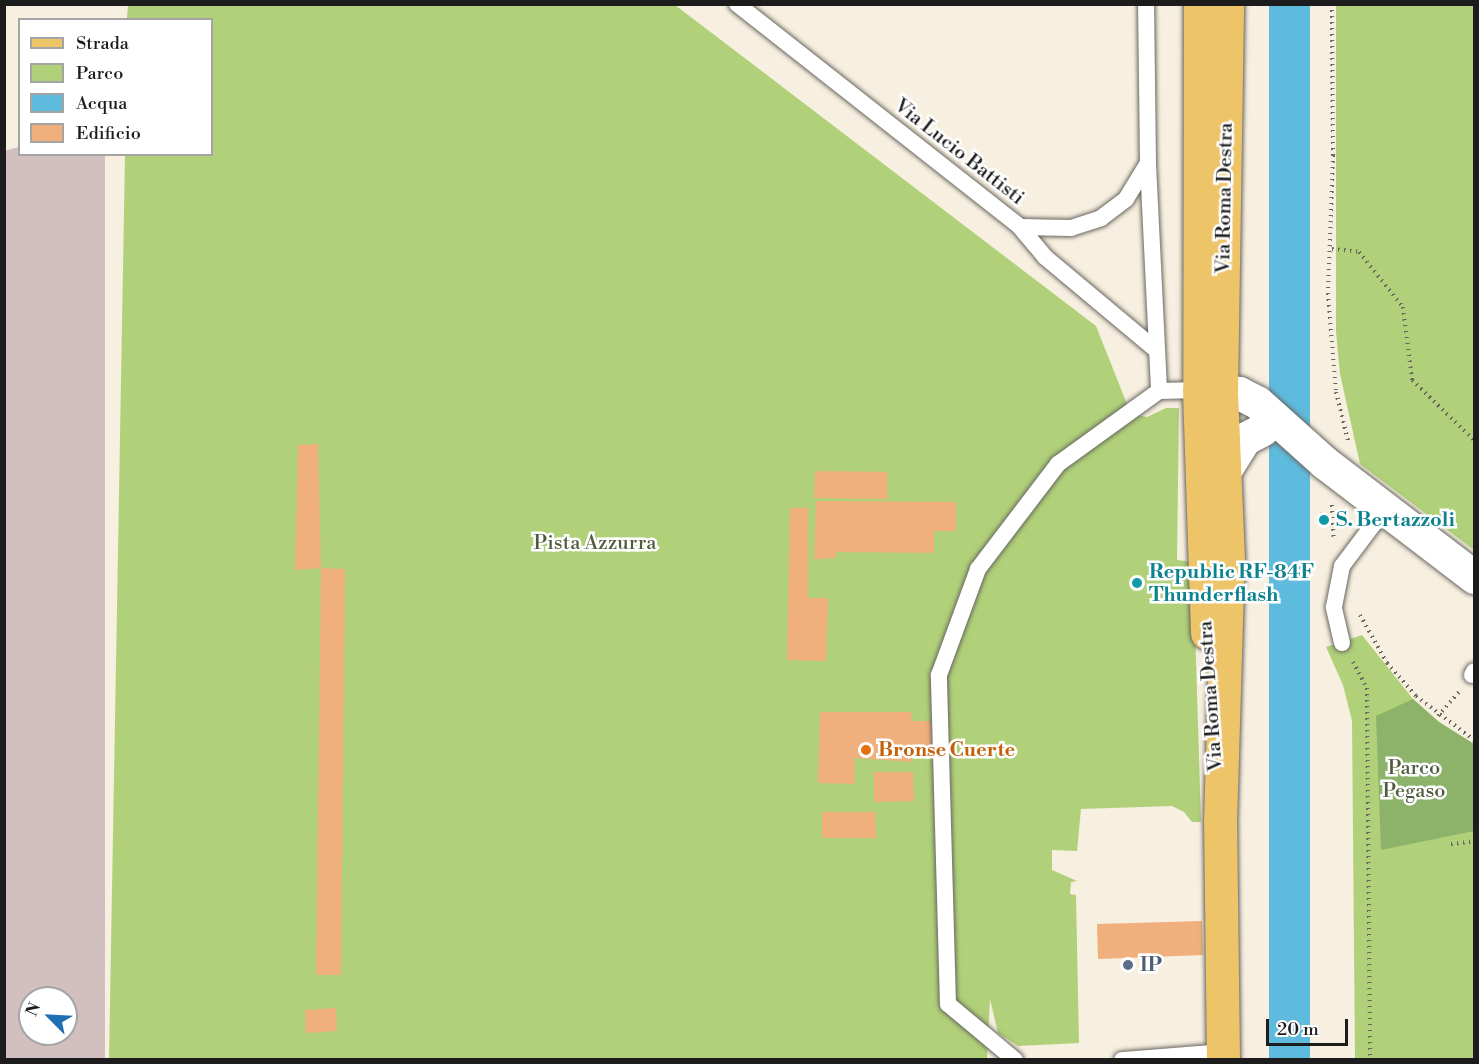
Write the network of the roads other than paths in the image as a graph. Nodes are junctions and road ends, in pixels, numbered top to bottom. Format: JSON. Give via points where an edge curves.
{"nodes":[{"id":1,"x":737,"y":4,"type":"edge"},
{"id":2,"x":1146,"y":4,"type":"edge"},
{"id":3,"x":1200,"y":4,"type":"edge"},
{"id":4,"x":1227,"y":4,"type":"edge"},
{"id":5,"x":1148,"y":163,"type":"junction"},
{"id":6,"x":1020,"y":227,"type":"junction"},
{"id":7,"x":1155,"y":349,"type":"junction"},
{"id":8,"x":1211,"y":390,"type":"junction"},
{"id":9,"x":1159,"y":391,"type":"junction"},
{"id":10,"x":1260,"y":416,"type":"junction"},
{"id":11,"x":1225,"y":470,"type":"junction"},
{"id":12,"x":1227,"y":502,"type":"junction"},
{"id":13,"x":1385,"y":509,"type":"junction"},
{"id":14,"x":1474,"y":578,"type":"edge"},
{"id":15,"x":1342,"y":643,"type":"road end"},
{"id":16,"x":1220,"y":823,"type":"junction"},
{"id":17,"x":1223,"y":1056,"type":"edge"},
{"id":18,"x":1015,"y":1059,"type":"edge"},
{"id":19,"x":1122,"y":1059,"type":"edge"}],
"edges":[{"from":1,"to":6,"type":"lane","name":"Via Lucio Battisti"},
{"from":2,"to":5,"type":"lane"},
{"from":3,"to":8,"type":"main road","name":"Via Roma Destra"},
{"from":4,"to":8,"type":"main road","name":"Via Roma Destra"},
{"from":5,"to":6,"type":"lane","name":"Via Lucio Battisti","via":[[1126,199],[1101,218],[1071,228]]},
{"from":5,"to":7,"type":"lane"},
{"from":6,"to":7,"type":"lane","via":[[1045,257]]},
{"from":7,"to":9,"type":"lane"},
{"from":8,"to":9,"type":"lane"},
{"from":8,"to":10,"type":"street","via":[[1239,393]]},
{"from":8,"to":11,"type":"main road","name":"Via Roma Destra"},
{"from":8,"to":12,"type":"main road","name":"Via Roma Destra","via":[[1214,483]]},
{"from":8,"to":16,"type":"main road","name":"Via Roma Destra","via":[[1202,559]]},
{"from":9,"to":18,"type":"lane","via":[[1058,464],[978,569],[939,675],[948,1004]]},
{"from":10,"to":11,"type":"street"},
{"from":10,"to":13,"type":"street","via":[[1325,463],[1343,491]]},
{"from":11,"to":12,"type":"main road","name":"Via Roma Destra"},
{"from":12,"to":16,"type":"main road","name":"Via Roma Destra"},
{"from":13,"to":14,"type":"street"},
{"from":13,"to":15,"type":"lane","via":[[1342,566],[1334,607]]},
{"from":16,"to":17,"type":"main road","name":"Via Roma Destra"},
{"from":17,"to":19,"type":"lane"}]}
